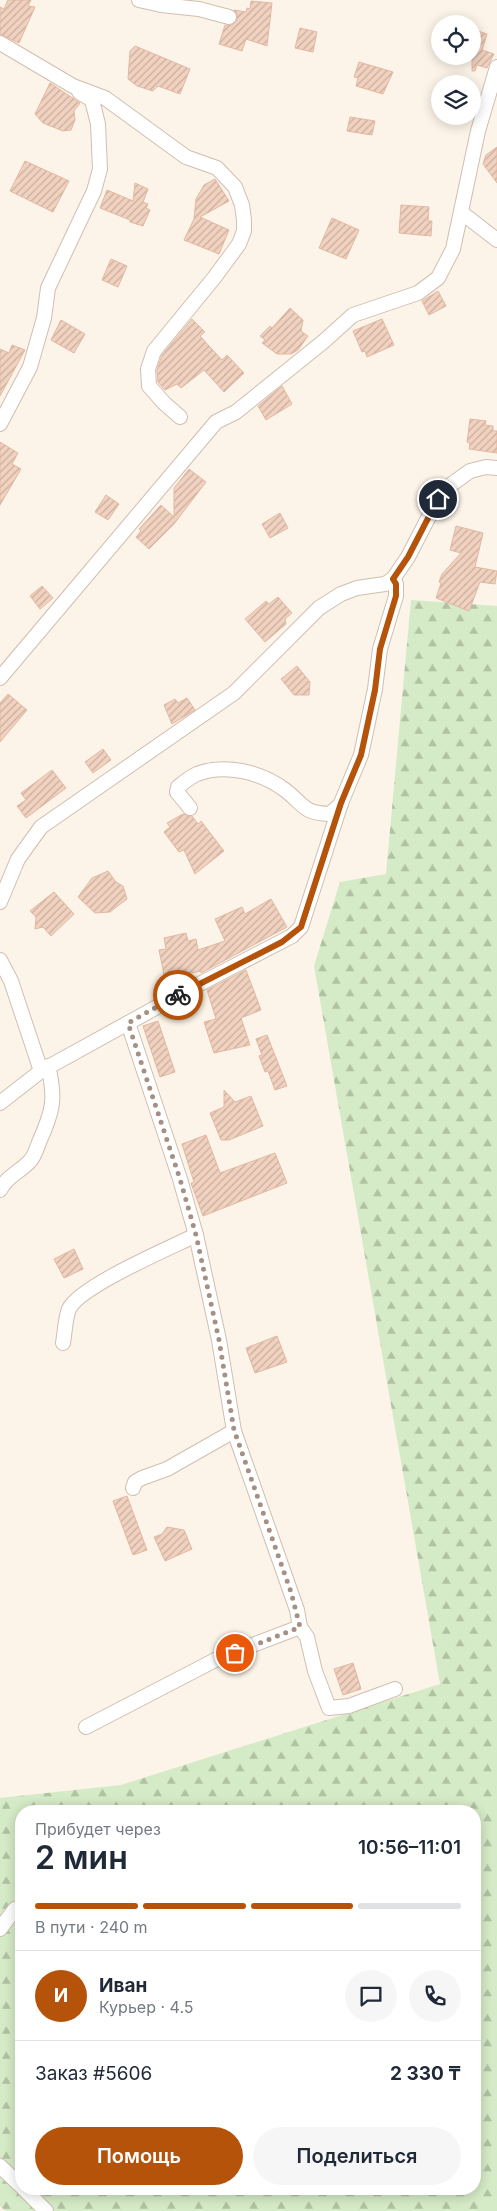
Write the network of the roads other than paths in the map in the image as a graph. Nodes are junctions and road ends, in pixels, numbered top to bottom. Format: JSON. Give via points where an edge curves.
{"nodes":[{"id":1,"x":139,"y":0,"type":"edge"},
{"id":2,"x":229,"y":17,"type":"dead end"},
{"id":3,"x":0,"y":43,"type":"edge"},
{"id":4,"x":497,"y":67,"type":"edge"},
{"id":5,"x":73,"y":86,"type":"junction"},
{"id":6,"x":462,"y":213,"type":"junction"},
{"id":7,"x":497,"y":240,"type":"edge"},
{"id":8,"x":180,"y":417,"type":"dead end"},
{"id":9,"x":0,"y":424,"type":"edge"},
{"id":10,"x":497,"y":468,"type":"edge"},
{"id":11,"x":393,"y":579,"type":"junction"},
{"id":12,"x":0,"y":678,"type":"edge"},
{"id":13,"x":341,"y":803,"type":"junction"},
{"id":14,"x":190,"y":808,"type":"dead end"},
{"id":15,"x":0,"y":902,"type":"edge"},
{"id":16,"x":0,"y":960,"type":"edge"},
{"id":17,"x":128,"y":1023,"type":"junction"},
{"id":18,"x":45,"y":1069,"type":"junction"},
{"id":19,"x":0,"y":1103,"type":"edge"},
{"id":20,"x":0,"y":1190,"type":"edge"},
{"id":21,"x":196,"y":1235,"type":"junction"},
{"id":22,"x":64,"y":1343,"type":"dead end"},
{"id":23,"x":234,"y":1430,"type":"junction"},
{"id":24,"x":133,"y":1488,"type":"dead end"},
{"id":25,"x":300,"y":1627,"type":"junction"},
{"id":26,"x":395,"y":1690,"type":"dead end"},
{"id":27,"x":86,"y":1727,"type":"dead end"},
{"id":28,"x":15,"y":1909,"type":"dead end"},
{"id":29,"x":0,"y":1929,"type":"edge"},
{"id":30,"x":0,"y":2166,"type":"edge"},
{"id":31,"x":15,"y":2180,"type":"edge"},
{"id":32,"x":30,"y":2195,"type":"edge"},
{"id":33,"x":46,"y":2211,"type":"edge"}],
"edges":[{"from":1,"to":2,"type":"street"},
{"from":3,"to":5,"type":"street"},
{"from":4,"to":6,"type":"street","via":[[478,131]]},
{"from":5,"to":8,"type":"street","via":[[105,98],[186,157],[217,168],[235,187],[242,206],[244,232],[239,244],[150,360],[149,386]]},
{"from":5,"to":9,"type":"street","via":[[92,100],[98,124],[100,169],[94,191],[48,288],[44,318],[30,367]]},
{"from":6,"to":7,"type":"street"},
{"from":6,"to":12,"type":"street","via":[[453,250],[438,278],[418,293],[353,315],[236,412],[216,422]]},
{"from":10,"to":11,"type":"street","via":[[470,471],[445,489]]},
{"from":11,"to":13,"type":"street","via":[[396,596],[380,649],[361,755]]},
{"from":11,"to":15,"type":"street","via":[[385,584],[341,594],[319,608],[234,693],[41,827],[18,859]]},
{"from":13,"to":14,"type":"street","via":[[330,814],[314,813],[270,780],[243,770],[210,770],[195,774],[178,787],[177,792]]},
{"from":13,"to":17,"type":"street","via":[[301,927],[282,942]]},
{"from":16,"to":18,"type":"street"},
{"from":17,"to":18,"type":"street"},
{"from":17,"to":21,"type":"street"},
{"from":18,"to":19,"type":"street"},
{"from":18,"to":20,"type":"street","via":[[52,1085],[54,1105],[47,1128],[32,1160],[12,1174]]},
{"from":21,"to":22,"type":"street","via":[[111,1276],[75,1300],[69,1309]]},
{"from":21,"to":23,"type":"street"},
{"from":23,"to":24,"type":"street","via":[[135,1482]]},
{"from":23,"to":25,"type":"street","via":[[291,1592]]},
{"from":25,"to":26,"type":"street","via":[[308,1637],[315,1671],[330,1708],[349,1706]]},
{"from":25,"to":27,"type":"street","via":[[221,1658]]},
{"from":28,"to":29,"type":"street"},
{"from":30,"to":31,"type":"street"},
{"from":32,"to":33,"type":"street"}]}
